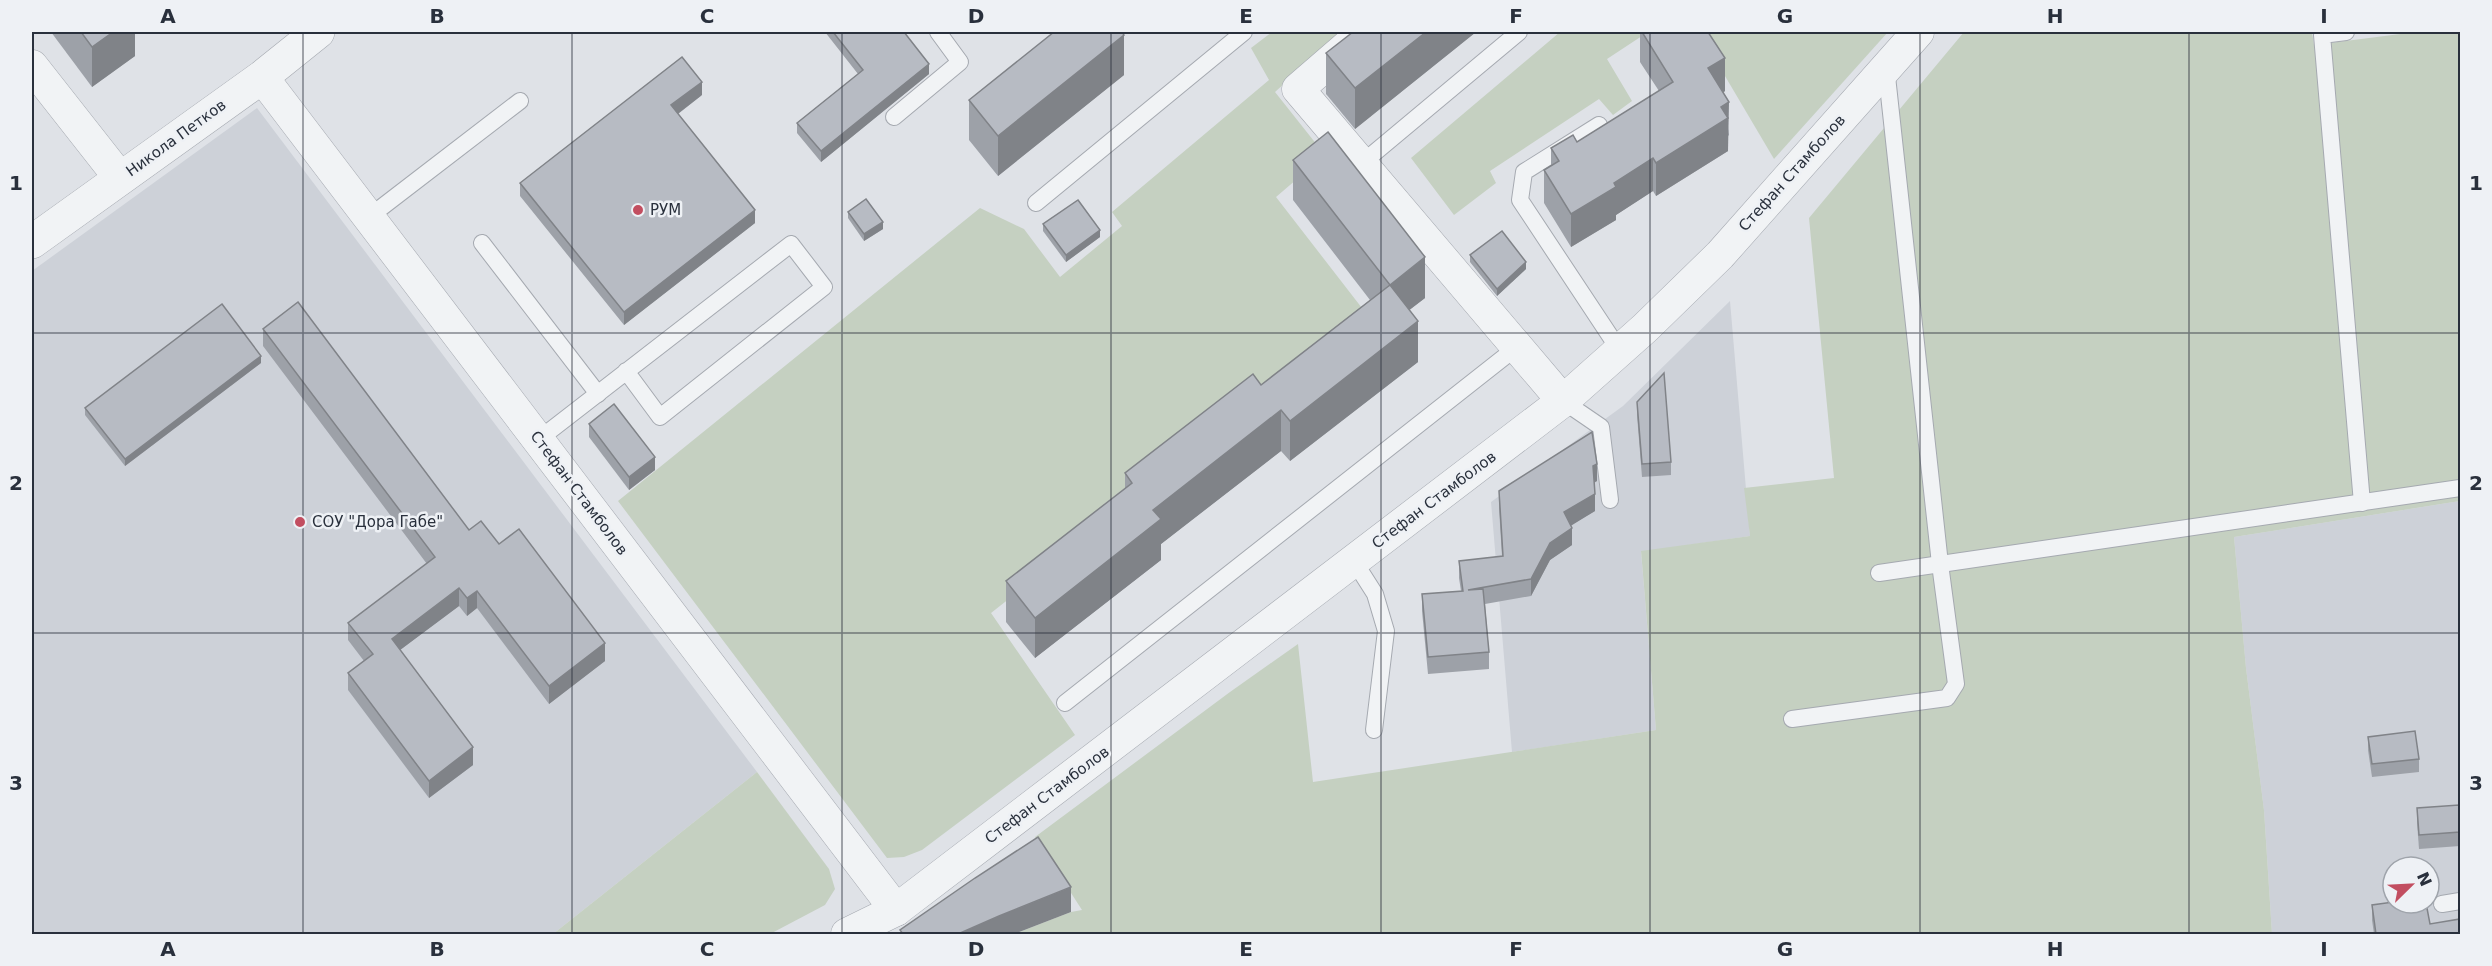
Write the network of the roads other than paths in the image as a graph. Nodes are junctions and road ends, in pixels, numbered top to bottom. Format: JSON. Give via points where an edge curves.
{"nodes":[{"id":1,"x":318,"y":32,"type":"edge"},
{"id":2,"x":938,"y":32,"type":"edge"},
{"id":3,"x":1244,"y":32,"type":"edge"},
{"id":4,"x":1364,"y":32,"type":"edge"},
{"id":5,"x":1519,"y":32,"type":"edge"},
{"id":6,"x":1918,"y":32,"type":"edge"},
{"id":7,"x":2346,"y":32,"type":"edge"},
{"id":8,"x":2322,"y":33,"type":"edge"},
{"id":9,"x":1886,"y":66,"type":"junction"},
{"id":10,"x":34,"y":74,"type":"edge"},
{"id":11,"x":262,"y":77,"type":"junction"},
{"id":12,"x":520,"y":101,"type":"dead end"},
{"id":13,"x":894,"y":117,"type":"dead end"},
{"id":14,"x":1599,"y":125,"type":"edge"},
{"id":15,"x":1361,"y":164,"type":"junction"},
{"id":16,"x":120,"y":178,"type":"junction"},
{"id":17,"x":1036,"y":203,"type":"dead end"},
{"id":18,"x":369,"y":217,"type":"junction"},
{"id":19,"x":32,"y":242,"type":"edge"},
{"id":20,"x":482,"y":243,"type":"dead end"},
{"id":21,"x":1517,"y":347,"type":"junction"},
{"id":22,"x":1620,"y":351,"type":"junction"},
{"id":23,"x":626,"y":371,"type":"junction"},
{"id":24,"x":598,"y":394,"type":"junction"},
{"id":25,"x":1563,"y":401,"type":"junction"},
{"id":26,"x":538,"y":440,"type":"junction"},
{"id":27,"x":2460,"y":488,"type":"edge"},
{"id":28,"x":1610,"y":500,"type":"dead end"},
{"id":29,"x":2362,"y":503,"type":"junction"},
{"id":30,"x":1354,"y":561,"type":"junction"},
{"id":31,"x":1940,"y":564,"type":"junction"},
{"id":32,"x":1879,"y":573,"type":"dead end"},
{"id":33,"x":1065,"y":703,"type":"dead end"},
{"id":34,"x":1791,"y":719,"type":"dead end"},
{"id":35,"x":1374,"y":730,"type":"dead end"},
{"id":36,"x":2460,"y":902,"type":"edge"},
{"id":37,"x":2442,"y":904,"type":"dead end"},
{"id":38,"x":896,"y":910,"type":"junction"},
{"id":39,"x":847,"y":934,"type":"edge"}],
"edges":[{"from":1,"to":11,"type":"street","name":"Никола Петков"},
{"from":2,"to":13,"type":"lane","via":[[960,62]]},
{"from":3,"to":17,"type":"lane"},
{"from":4,"to":15,"type":"street","via":[[1298,89]]},
{"from":5,"to":15,"type":"lane"},
{"from":6,"to":9,"type":"street","name":"Стефан Стамболов"},
{"from":7,"to":8,"type":"lane"},
{"from":8,"to":29,"type":"lane"},
{"from":9,"to":22,"type":"street","name":"Стефан Стамболов","via":[[1720,255]]},
{"from":9,"to":31,"type":"lane"},
{"from":10,"to":16,"type":"street"},
{"from":11,"to":16,"type":"street","name":"Никола Петков"},
{"from":11,"to":18,"type":"street","name":"Стефан Стамболов"},
{"from":12,"to":18,"type":"lane"},
{"from":14,"to":22,"type":"lane","via":[[1524,172],[1520,200]]},
{"from":15,"to":21,"type":"street"},
{"from":16,"to":19,"type":"street","name":"Никола Петков"},
{"from":18,"to":26,"type":"street","name":"Стефан Стамболов"},
{"from":20,"to":24,"type":"lane"},
{"from":21,"to":25,"type":"street"},
{"from":21,"to":33,"type":"lane"},
{"from":22,"to":25,"type":"street","name":"Стефан Стамболов"},
{"from":23,"to":23,"type":"lane","via":[[660,417],[824,287],[791,244]]},
{"from":23,"to":24,"type":"lane"},
{"from":24,"to":26,"type":"lane"},
{"from":25,"to":28,"type":"lane","via":[[1601,427]]},
{"from":25,"to":30,"type":"street","name":"Стефан Стамболов"},
{"from":26,"to":38,"type":"street","name":"Стефан Стамболов"},
{"from":27,"to":29,"type":"lane"},
{"from":29,"to":31,"type":"lane"},
{"from":30,"to":35,"type":"lane","via":[[1375,594],[1386,631]]},
{"from":30,"to":38,"type":"street","name":"Стефан Стамболов"},
{"from":31,"to":32,"type":"lane"},
{"from":31,"to":34,"type":"lane","via":[[1956,684],[1947,698]]},
{"from":36,"to":37,"type":"lane"},
{"from":38,"to":39,"type":"street","name":"Стефан Стамболов"}]}
